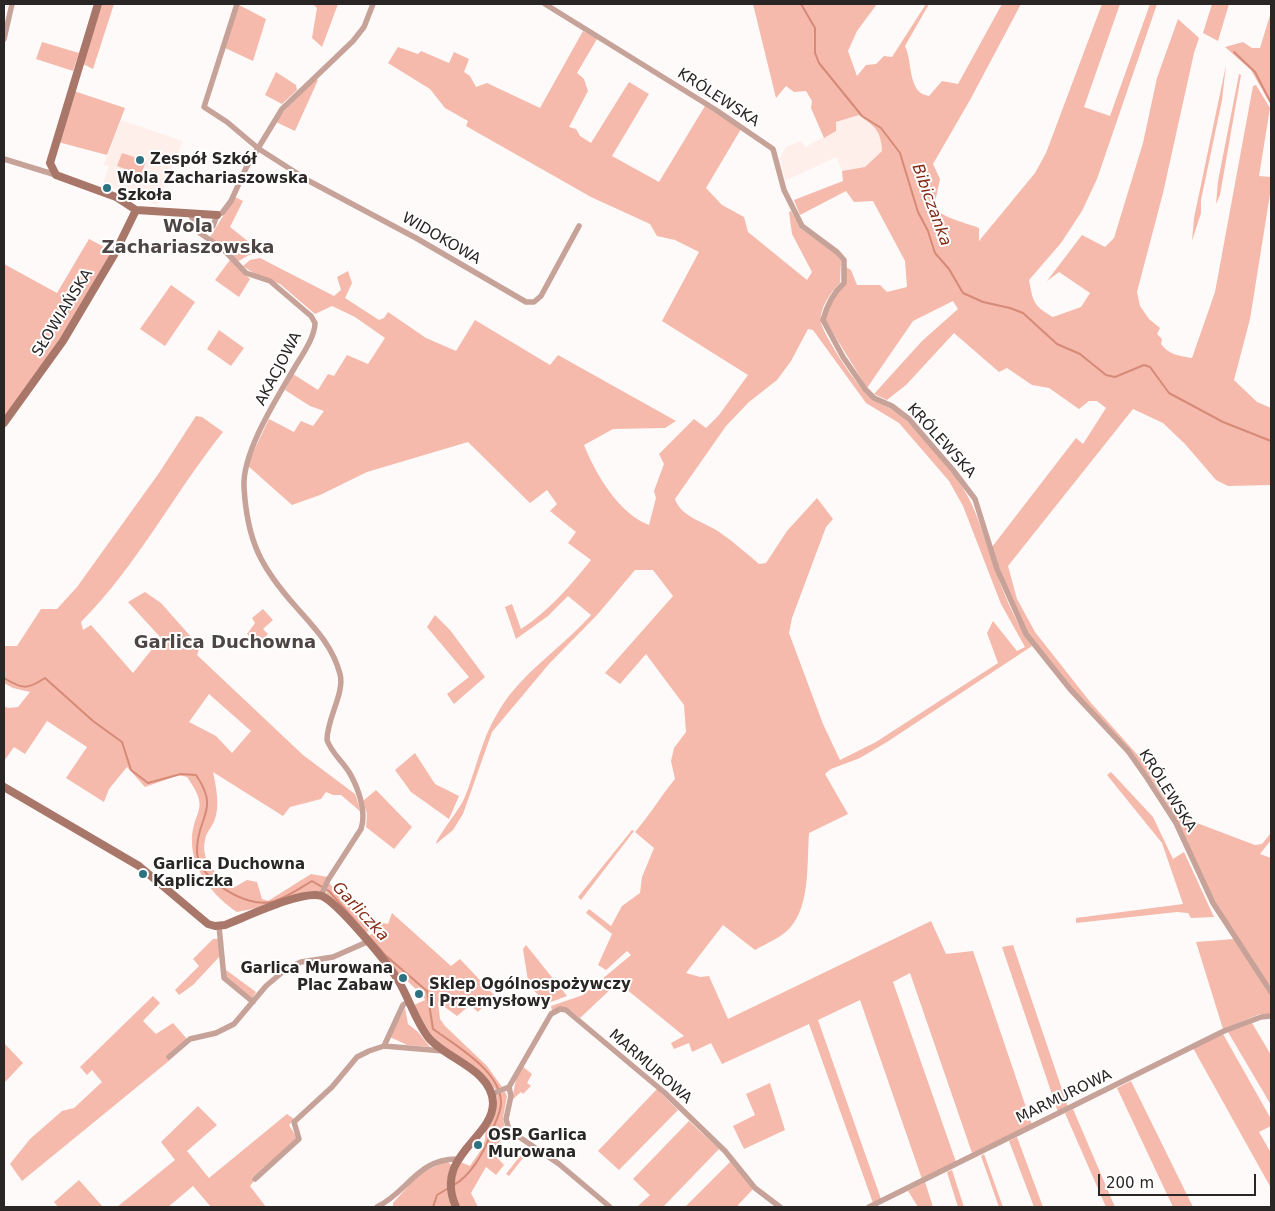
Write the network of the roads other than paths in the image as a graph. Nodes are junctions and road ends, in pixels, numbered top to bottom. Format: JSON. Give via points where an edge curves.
{"nodes":[{"id":1,"x":12,"y":4,"type":"edge"},
{"id":2,"x":98,"y":4,"type":"edge"},
{"id":3,"x":237,"y":4,"type":"edge"},
{"id":4,"x":373,"y":4,"type":"edge"},
{"id":5,"x":545,"y":4,"type":"edge"},
{"id":6,"x":4,"y":38,"type":"edge"},
{"id":7,"x":259,"y":149,"type":"junction"},
{"id":8,"x":4,"y":160,"type":"edge"},
{"id":9,"x":56,"y":175,"type":"junction"},
{"id":10,"x":136,"y":210,"type":"junction"},
{"id":11,"x":190,"y":214,"type":"junction"},
{"id":12,"x":217,"y":215,"type":"junction"},
{"id":13,"x":196,"y":225,"type":"junction"},
{"id":14,"x":213,"y":226,"type":"junction"},
{"id":15,"x":579,"y":226,"type":"dead end"},
{"id":16,"x":206,"y":238,"type":"junction"},
{"id":17,"x":4,"y":423,"type":"edge"},
{"id":18,"x":4,"y":787,"type":"edge"},
{"id":19,"x":323,"y":891,"type":"junction"},
{"id":20,"x":219,"y":926,"type":"junction"},
{"id":21,"x":366,"y":937,"type":"junction"},
{"id":22,"x":1271,"y":992,"type":"edge"},
{"id":23,"x":409,"y":1001,"type":"junction"},
{"id":24,"x":253,"y":1002,"type":"junction"},
{"id":25,"x":1271,"y":1016,"type":"edge"},
{"id":26,"x":384,"y":1046,"type":"junction"},
{"id":27,"x":445,"y":1051,"type":"junction"},
{"id":28,"x":169,"y":1058,"type":"dead end"},
{"id":29,"x":507,"y":1088,"type":"junction"},
{"id":30,"x":494,"y":1093,"type":"junction"},
{"id":31,"x":457,"y":1159,"type":"junction"},
{"id":32,"x":255,"y":1179,"type":"dead end"},
{"id":33,"x":377,"y":1207,"type":"edge"},
{"id":34,"x":456,"y":1207,"type":"edge"},
{"id":35,"x":610,"y":1207,"type":"edge"},
{"id":36,"x":780,"y":1207,"type":"edge"},
{"id":37,"x":869,"y":1207,"type":"edge"}],
"edges":[{"from":1,"to":6,"type":"street"},
{"from":2,"to":9,"type":"street","via":[[50,163]]},
{"from":3,"to":7,"type":"street","via":[[204,107]]},
{"from":4,"to":7,"type":"street","via":[[364,27],[344,51],[282,109]]},
{"from":5,"to":22,"type":"street","name":"KRÓLEWSKA","via":[[716,110],[772,150],[784,190],[802,226],[844,260],[844,283],[836,291],[823,320],[843,357],[869,394],[909,419],[974,499],[997,569],[1026,634],[1070,690],[1128,751],[1147,778],[1176,823],[1213,903]]},
{"from":7,"to":12,"type":"street","via":[[231,201]]},
{"from":7,"to":15,"type":"street","name":"WIDOKOWA","via":[[309,181],[526,302],[534,302],[541,296]]},
{"from":8,"to":9,"type":"street"},
{"from":9,"to":10,"type":"street","via":[[116,197]]},
{"from":10,"to":11,"type":"street"},
{"from":10,"to":17,"type":"street","name":"SŁOWIAŃSKA","via":[[114,255],[63,341]]},
{"from":11,"to":12,"type":"street"},
{"from":11,"to":13,"type":"street","name":"AKACJOWA"},
{"from":12,"to":14,"type":"street"},
{"from":13,"to":14,"type":"street","via":[[208,229]]},
{"from":13,"to":16,"type":"street","name":"AKACJOWA"},
{"from":14,"to":16,"type":"street"},
{"from":16,"to":19,"type":"street","name":"AKACJOWA","via":[[246,273],[270,281],[281,289],[315,322],[303,354],[245,463],[244,486],[249,532],[259,557],[325,641],[340,675],[340,688],[327,740],[354,781],[363,820],[361,829]]},
{"from":18,"to":20,"type":"street","via":[[139,866],[198,917]]},
{"from":19,"to":20,"type":"street"},
{"from":19,"to":21,"type":"street"},
{"from":20,"to":24,"type":"street","via":[[224,978]]},
{"from":21,"to":23,"type":"street","via":[[395,975]]},
{"from":21,"to":24,"type":"street","via":[[333,957],[301,962],[286,969]]},
{"from":23,"to":26,"type":"street","via":[[403,1005]]},
{"from":23,"to":27,"type":"street","via":[[428,1037]]},
{"from":24,"to":28,"type":"street","via":[[231,1026],[190,1039]]},
{"from":25,"to":37,"type":"street","name":"MARMUROWA","via":[[1224,1031]]},
{"from":26,"to":27,"type":"street"},
{"from":26,"to":32,"type":"street","via":[[357,1057],[332,1087],[297,1118],[294,1126],[300,1134],[299,1139]]},
{"from":27,"to":30,"type":"street","via":[[479,1076]]},
{"from":29,"to":30,"type":"street"},
{"from":29,"to":35,"type":"street","via":[[511,1096],[506,1119],[509,1130],[553,1159]]},
{"from":29,"to":36,"type":"street","name":"MARMUROWA","via":[[551,1014],[560,1009],[566,1010],[665,1093],[725,1151],[755,1188]]},
{"from":30,"to":31,"type":"street","via":[[488,1119]]},
{"from":31,"to":33,"type":"street","via":[[436,1161],[426,1166],[391,1200]]},
{"from":31,"to":34,"type":"street","via":[[451,1187]]}]}
